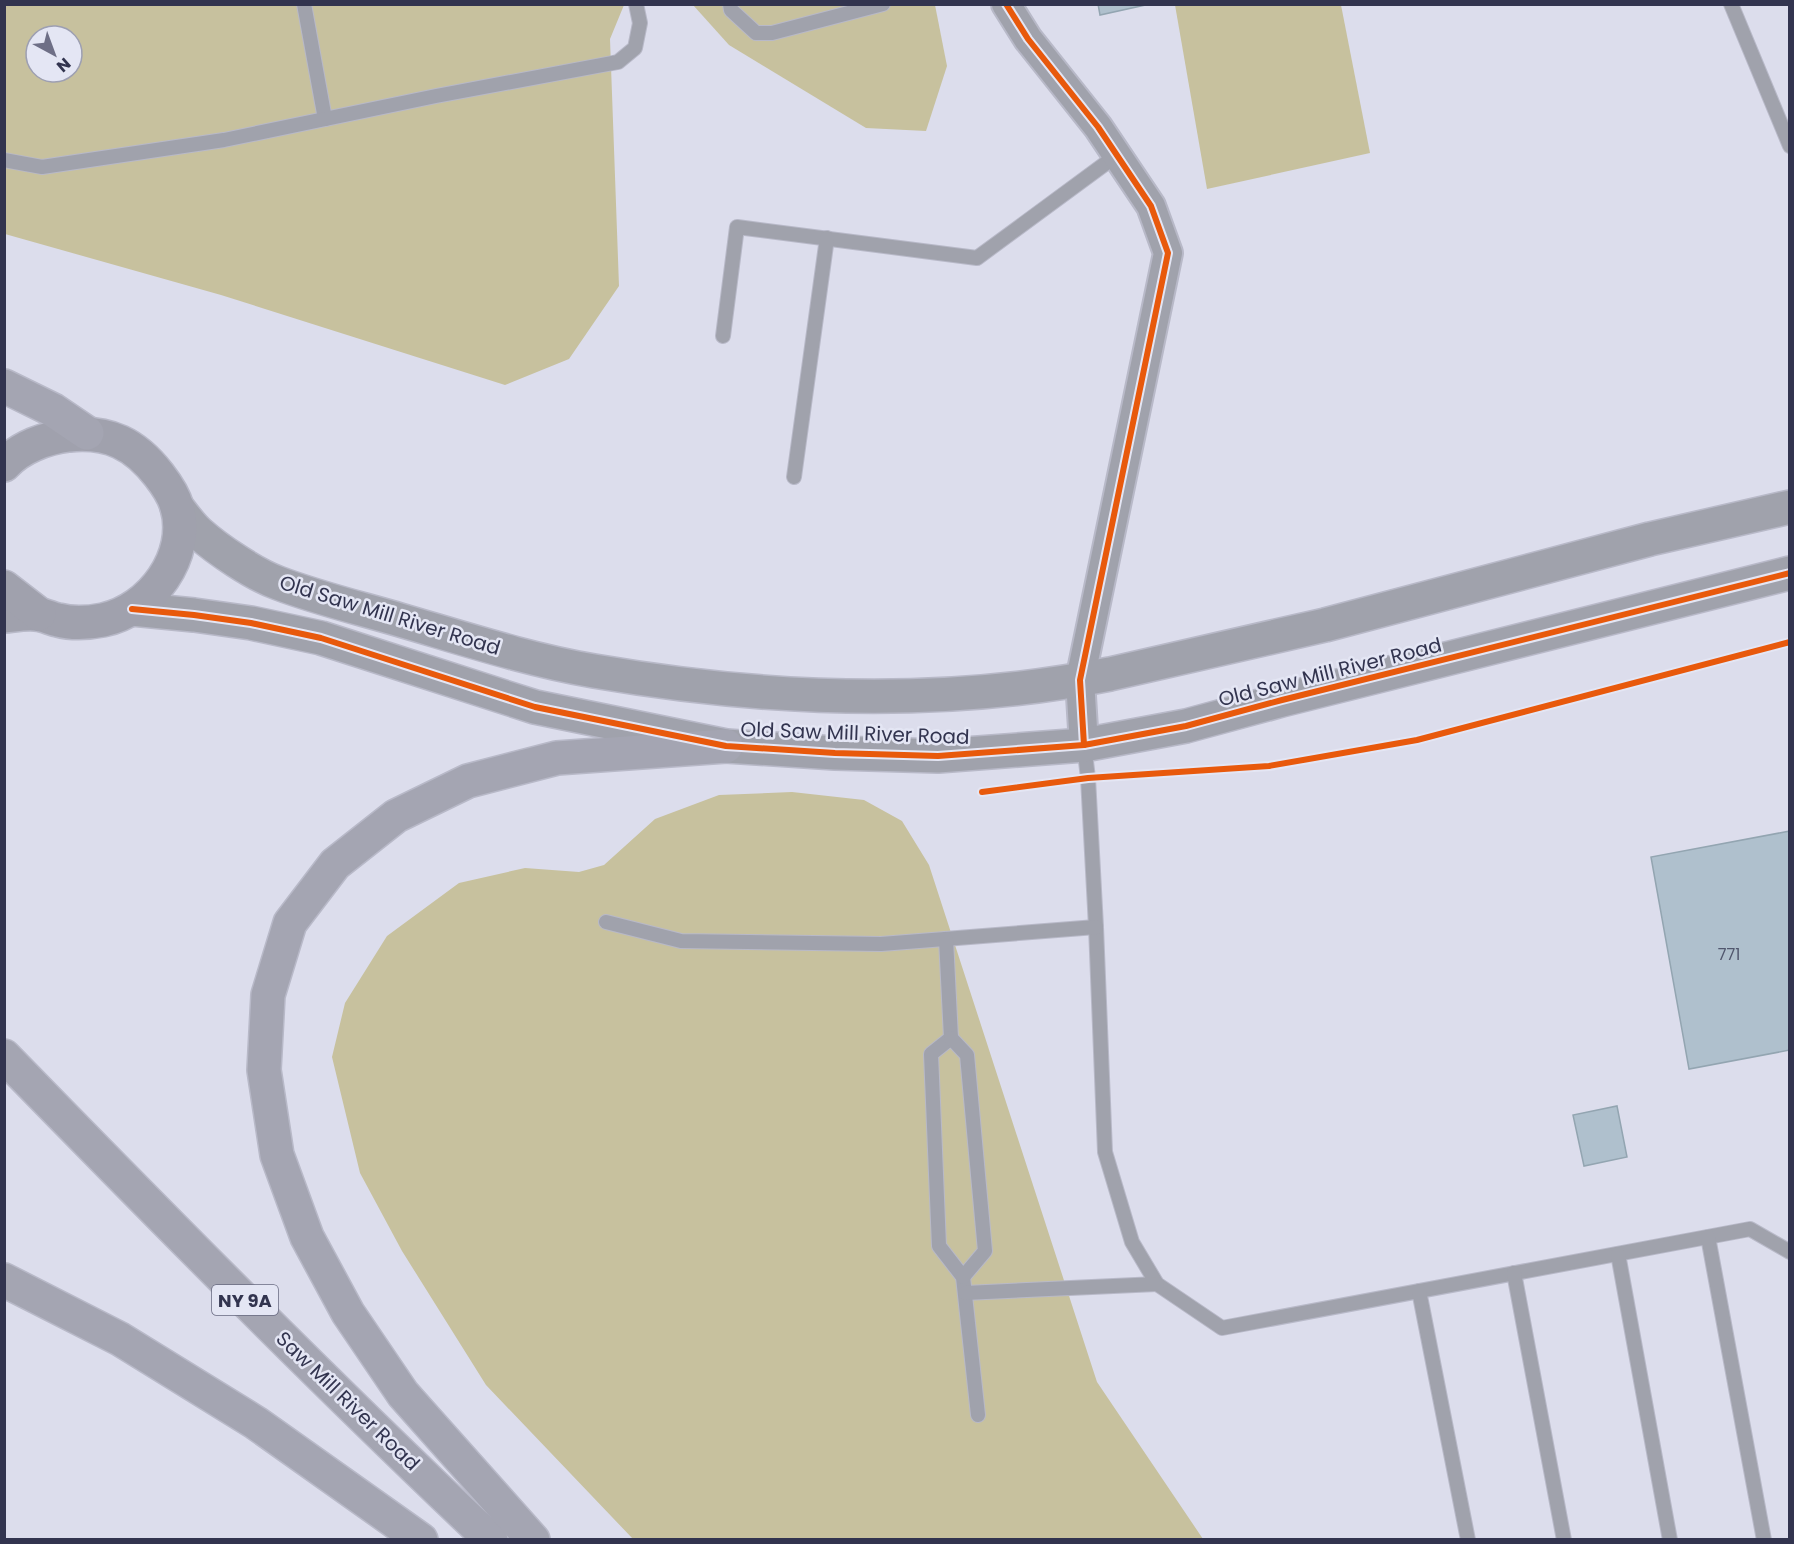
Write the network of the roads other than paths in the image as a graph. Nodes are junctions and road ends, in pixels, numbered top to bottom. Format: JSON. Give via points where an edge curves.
{"nodes":[{"id":1,"x":304,"y":4,"type":"edge"},
{"id":2,"x":636,"y":4,"type":"edge"},
{"id":3,"x":730,"y":4,"type":"edge"},
{"id":4,"x":883,"y":4,"type":"edge"},
{"id":5,"x":1006,"y":4,"type":"edge"},
{"id":6,"x":1731,"y":4,"type":"edge"},
{"id":7,"x":846,"y":9,"type":"edge"},
{"id":8,"x":325,"y":119,"type":"junction"},
{"id":9,"x":1790,"y":146,"type":"edge"},
{"id":10,"x":1117,"y":155,"type":"junction"},
{"id":11,"x":4,"y":160,"type":"edge"},
{"id":12,"x":827,"y":238,"type":"junction"},
{"id":13,"x":723,"y":336,"type":"dead end"},
{"id":14,"x":4,"y":386,"type":"edge"},
{"id":15,"x":87,"y":433,"type":"junction"},
{"id":16,"x":4,"y":465,"type":"edge"},
{"id":17,"x":794,"y":477,"type":"dead end"},
{"id":18,"x":177,"y":507,"type":"junction"},
{"id":19,"x":1790,"y":507,"type":"edge"},
{"id":20,"x":1790,"y":573,"type":"edge"},
{"id":21,"x":4,"y":587,"type":"edge"},
{"id":22,"x":132,"y":609,"type":"junction"},
{"id":23,"x":39,"y":614,"type":"junction"},
{"id":24,"x":4,"y":616,"type":"edge"},
{"id":25,"x":1080,"y":680,"type":"junction"},
{"id":26,"x":1084,"y":745,"type":"junction"},
{"id":27,"x":726,"y":746,"type":"junction"},
{"id":28,"x":606,"y":922,"type":"dead end"},
{"id":29,"x":1096,"y":927,"type":"junction"},
{"id":30,"x":946,"y":939,"type":"junction"},
{"id":31,"x":951,"y":1038,"type":"junction"},
{"id":32,"x":4,"y":1056,"type":"edge"},
{"id":33,"x":1708,"y":1237,"type":"junction"},
{"id":34,"x":1790,"y":1252,"type":"edge"},
{"id":35,"x":1618,"y":1254,"type":"junction"},
{"id":36,"x":1515,"y":1273,"type":"junction"},
{"id":37,"x":963,"y":1277,"type":"junction"},
{"id":38,"x":4,"y":1280,"type":"edge"},
{"id":39,"x":1157,"y":1284,"type":"junction"},
{"id":40,"x":1419,"y":1291,"type":"junction"},
{"id":41,"x":965,"y":1293,"type":"junction"},
{"id":42,"x":978,"y":1415,"type":"dead end"},
{"id":43,"x":421,"y":1539,"type":"edge"},
{"id":44,"x":491,"y":1539,"type":"edge"},
{"id":45,"x":532,"y":1539,"type":"edge"},
{"id":46,"x":1468,"y":1539,"type":"edge"},
{"id":47,"x":1564,"y":1539,"type":"edge"},
{"id":48,"x":1670,"y":1539,"type":"edge"},
{"id":49,"x":1764,"y":1539,"type":"edge"}],
"edges":[{"from":1,"to":8,"type":"lane"},
{"from":2,"to":8,"type":"lane","via":[[640,23],[635,48],[618,62]]},
{"from":3,"to":7,"type":"lane","via":[[731,10],[756,33],[772,33]]},
{"from":4,"to":7,"type":"lane"},
{"from":5,"to":10,"type":"street","via":[[1028,39]]},
{"from":6,"to":9,"type":"lane"},
{"from":8,"to":11,"type":"lane","via":[[224,140],[42,167]]},
{"from":10,"to":12,"type":"lane","via":[[977,258]]},
{"from":10,"to":25,"type":"street","via":[[1151,206],[1168,253]]},
{"from":12,"to":13,"type":"lane","via":[[737,227]]},
{"from":12,"to":17,"type":"lane"},
{"from":14,"to":15,"type":"main road","via":[[53,410]]},
{"from":15,"to":16,"type":"main road","name":"Old Saw Mill River Road","via":[[32,445]]},
{"from":15,"to":18,"type":"main road","name":"Old Saw Mill River Road","via":[[111,438],[134,449],[166,485]]},
{"from":18,"to":22,"type":"main road","via":[[176,554],[154,591]]},
{"from":18,"to":25,"type":"street","name":"Old Saw Mill River Road","via":[[198,533],[276,583],[487,646],[592,671],[720,688],[828,696],[968,694]]},
{"from":19,"to":25,"type":"street","name":"Old Saw Mill River Road","via":[[1650,539],[1324,625]]},
{"from":20,"to":26,"type":"street","name":"Old Saw Mill River Road","via":[[1186,726]]},
{"from":21,"to":23,"type":"main road"},
{"from":22,"to":23,"type":"main road","name":"Old Saw Mill River Road","via":[[105,620],[82,623]]},
{"from":22,"to":27,"type":"street","name":"Old Saw Mill River Road","via":[[194,615],[321,638],[535,707]]},
{"from":23,"to":24,"type":"main road","name":"Old Saw Mill River Road"},
{"from":25,"to":26,"type":"street"},
{"from":26,"to":27,"type":"street","name":"Old Saw Mill River Road","via":[[938,756]]},
{"from":26,"to":29,"type":"lane"},
{"from":27,"to":45,"type":"main road","via":[[557,758],[468,781],[396,816],[335,864],[290,924],[268,994],[264,1070],[277,1155],[307,1237],[348,1313],[403,1394]]},
{"from":28,"to":30,"type":"lane","via":[[681,941],[881,944]]},
{"from":29,"to":30,"type":"lane"},
{"from":29,"to":39,"type":"lane","via":[[1105,1152],[1132,1242]]},
{"from":30,"to":31,"type":"lane"},
{"from":31,"to":37,"type":"lane","via":[[967,1055],[985,1251]]},
{"from":31,"to":37,"type":"lane","via":[[931,1054],[939,1246]]},
{"from":32,"to":44,"type":"main road","name":"Saw Mill River Road","number":"NY 9A","via":[[201,1257]]},
{"from":33,"to":34,"type":"lane","via":[[1750,1228]]},
{"from":33,"to":35,"type":"lane"},
{"from":33,"to":49,"type":"lane"},
{"from":35,"to":36,"type":"lane"},
{"from":35,"to":48,"type":"lane"},
{"from":36,"to":40,"type":"lane"},
{"from":36,"to":47,"type":"lane"},
{"from":37,"to":41,"type":"lane"},
{"from":38,"to":43,"type":"main road","via":[[120,1339],[256,1423]]},
{"from":39,"to":40,"type":"lane","via":[[1222,1328]]},
{"from":39,"to":41,"type":"lane"},
{"from":40,"to":46,"type":"lane"},
{"from":41,"to":42,"type":"lane"}]}
